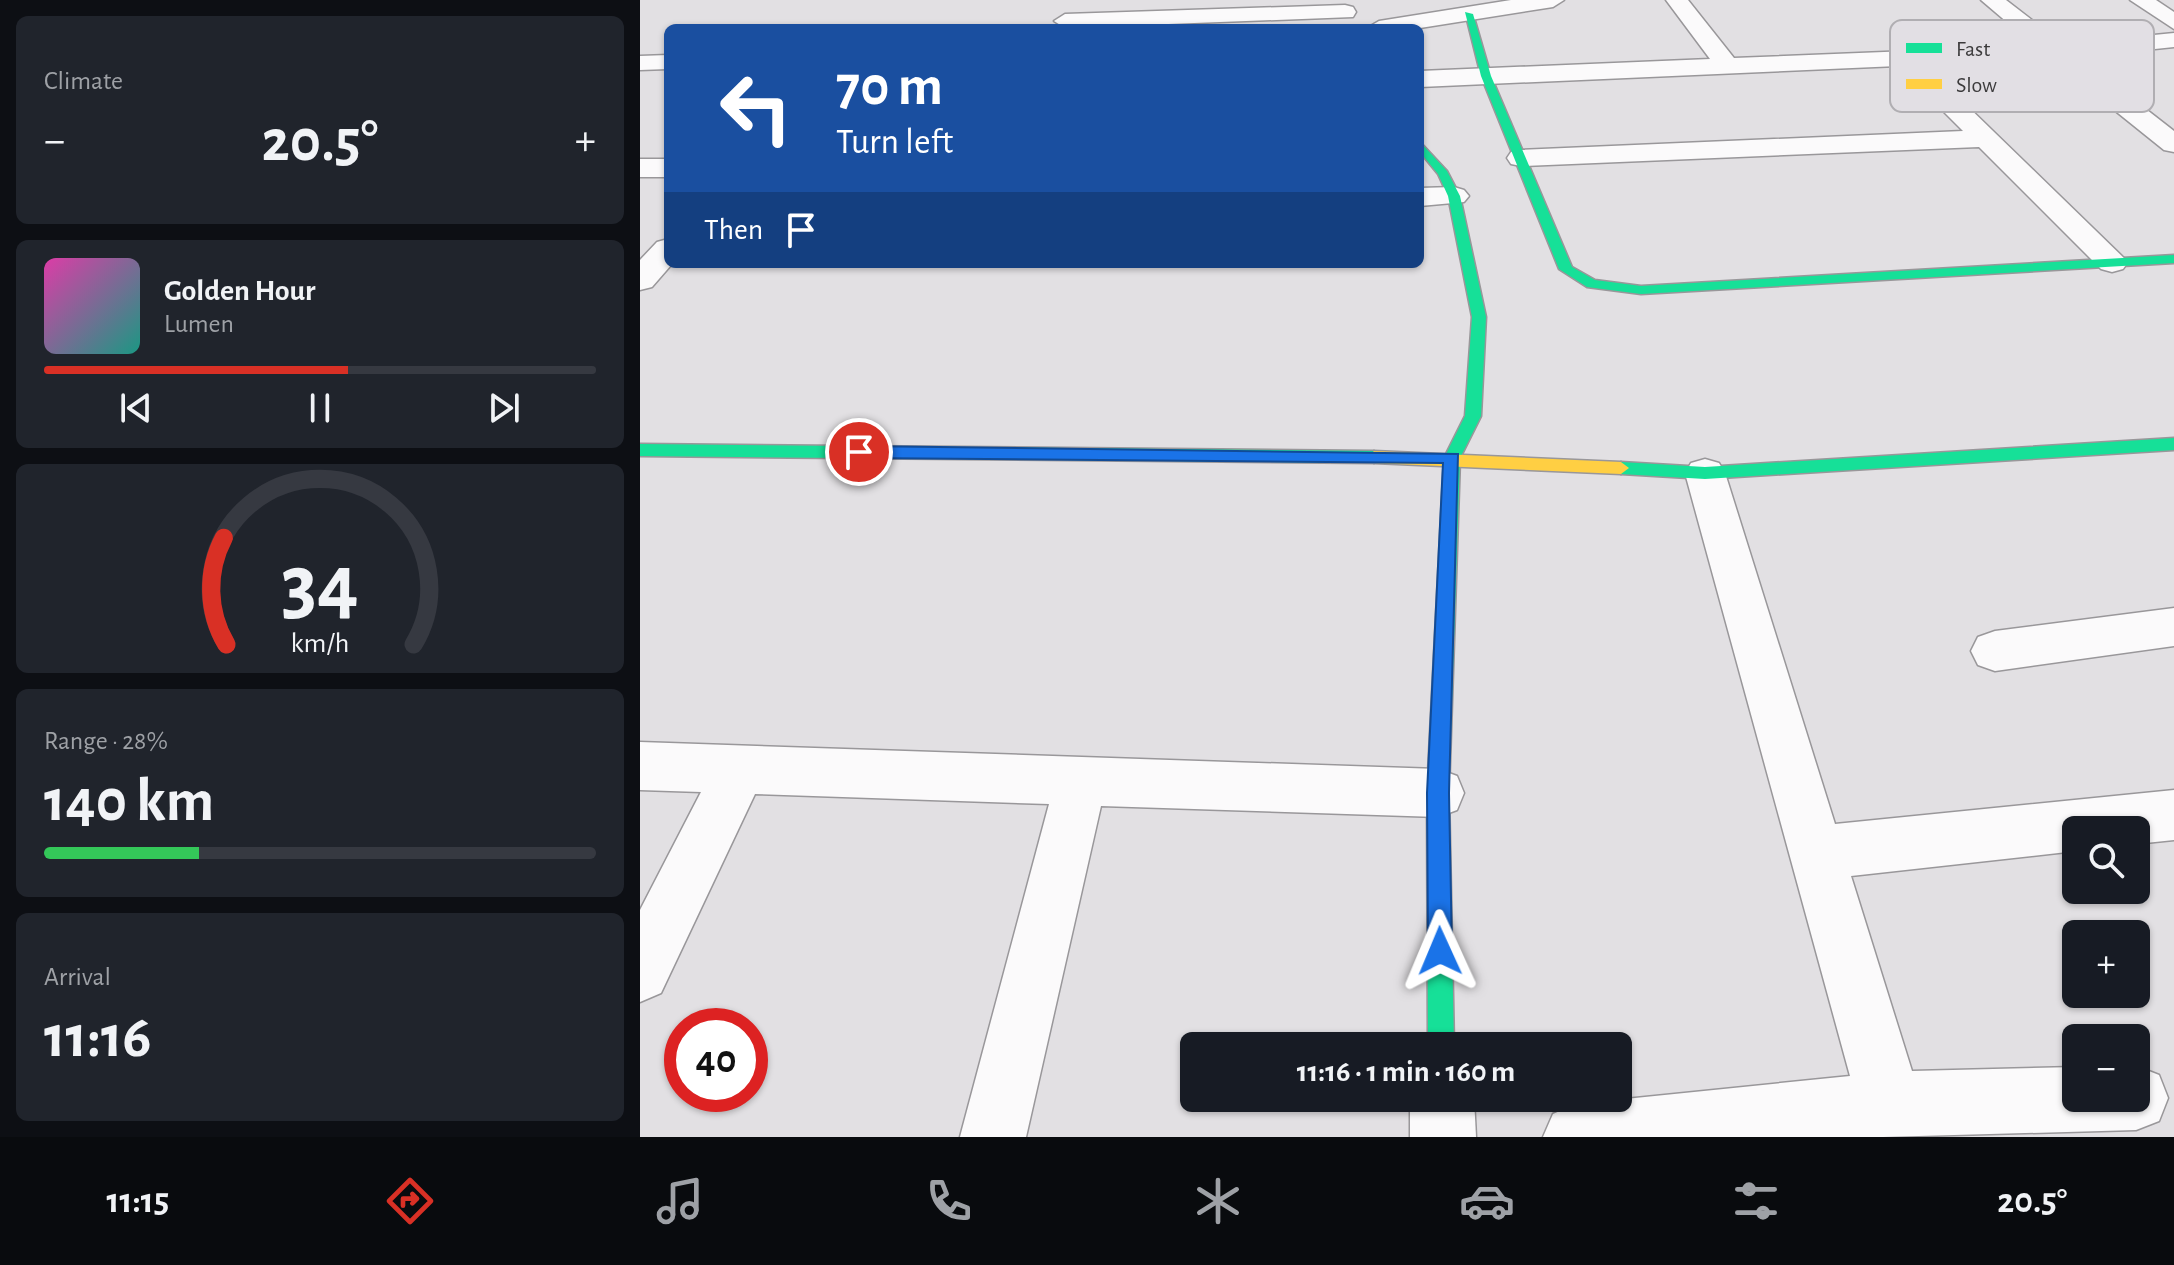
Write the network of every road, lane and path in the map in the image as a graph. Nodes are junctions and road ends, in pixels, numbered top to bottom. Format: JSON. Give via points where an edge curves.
{"nodes":[{"id":1,"x":1119,"y":0,"type":"edge"},
{"id":2,"x":1553,"y":0,"type":"edge"},
{"id":3,"x":1677,"y":0,"type":"edge"},
{"id":4,"x":1992,"y":0,"type":"edge"},
{"id":5,"x":2141,"y":0,"type":"edge"},
{"id":6,"x":1346,"y":13,"type":"edge"},
{"id":7,"x":1468,"y":14,"type":"junction"},
{"id":8,"x":2018,"y":20,"type":"edge"},
{"id":9,"x":2174,"y":22,"type":"edge"},
{"id":10,"x":1058,"y":24,"type":"edge"},
{"id":11,"x":1079,"y":24,"type":"edge"},
{"id":12,"x":1404,"y":24,"type":"edge"},
{"id":13,"x":2174,"y":40,"type":"edge"},
{"id":14,"x":2154,"y":42,"type":"edge"},
{"id":15,"x":1890,"y":60,"type":"edge"},
{"id":16,"x":664,"y":62,"type":"edge"},
{"id":17,"x":640,"y":63,"type":"edge"},
{"id":18,"x":1727,"y":66,"type":"junction"},
{"id":19,"x":1486,"y":76,"type":"junction"},
{"id":20,"x":1424,"y":79,"type":"edge"},
{"id":21,"x":1959,"y":112,"type":"edge"},
{"id":22,"x":2134,"y":112,"type":"edge"},
{"id":23,"x":1986,"y":138,"type":"junction"},
{"id":24,"x":2174,"y":144,"type":"edge"},
{"id":25,"x":1424,"y":150,"type":"edge"},
{"id":26,"x":1521,"y":158,"type":"junction"},
{"id":27,"x":640,"y":168,"type":"edge"},
{"id":28,"x":664,"y":168,"type":"edge"},
{"id":29,"x":1454,"y":196,"type":"junction"},
{"id":30,"x":1424,"y":197,"type":"edge"},
{"id":31,"x":664,"y":253,"type":"edge"},
{"id":32,"x":2174,"y":259,"type":"edge"},
{"id":33,"x":2112,"y":262,"type":"junction"},
{"id":34,"x":640,"y":280,"type":"edge"},
{"id":35,"x":2172,"y":447,"type":"edge"},
{"id":36,"x":640,"y":450,"type":"edge"},
{"id":37,"x":1452,"y":458,"type":"junction"},
{"id":38,"x":1705,"y":473,"type":"junction"},
{"id":39,"x":2174,"y":627,"type":"edge"},
{"id":40,"x":1995,"y":651,"type":"dead end"},
{"id":41,"x":640,"y":766,"type":"edge"},
{"id":42,"x":740,"y":769,"type":"junction"},
{"id":43,"x":1081,"y":781,"type":"junction"},
{"id":44,"x":1438,"y":793,"type":"junction"},
{"id":45,"x":2174,"y":815,"type":"edge"},
{"id":46,"x":1817,"y":853,"type":"junction"},
{"id":47,"x":640,"y":972,"type":"edge"},
{"id":48,"x":1441,"y":1032,"type":"edge"},
{"id":49,"x":2174,"y":1094,"type":"edge"},
{"id":50,"x":2150,"y":1097,"type":"edge"},
{"id":51,"x":2062,"y":1100,"type":"edge"},
{"id":52,"x":1890,"y":1104,"type":"junction"},
{"id":53,"x":1442,"y":1112,"type":"edge"},
{"id":54,"x":993,"y":1137,"type":"edge"},
{"id":55,"x":1443,"y":1137,"type":"edge"},
{"id":56,"x":1576,"y":1137,"type":"edge"}],
"edges":[{"from":1,"to":10,"type":"street"},
{"from":2,"to":7,"type":"street"},
{"from":3,"to":18,"type":"street"},
{"from":4,"to":8,"type":"street"},
{"from":5,"to":9,"type":"street"},
{"from":6,"to":11,"type":"street"},
{"from":7,"to":12,"type":"street"},
{"from":7,"to":19,"type":"street"},
{"from":13,"to":14,"type":"street"},
{"from":15,"to":18,"type":"street"},
{"from":16,"to":17,"type":"street"},
{"from":18,"to":19,"type":"street"},
{"from":19,"to":20,"type":"street"},
{"from":19,"to":26,"type":"street"},
{"from":21,"to":23,"type":"street"},
{"from":22,"to":24,"type":"street"},
{"from":23,"to":26,"type":"street"},
{"from":23,"to":33,"type":"street"},
{"from":25,"to":29,"type":"street"},
{"from":26,"to":33,"type":"street","via":[[1566,269],[1601,289]]},
{"from":27,"to":28,"type":"street"},
{"from":29,"to":30,"type":"street"},
{"from":29,"to":37,"type":"street","via":[[1479,317],[1473,416]]},
{"from":31,"to":34,"type":"street"},
{"from":32,"to":33,"type":"street"},
{"from":35,"to":38,"type":"street"},
{"from":36,"to":37,"type":"street"},
{"from":37,"to":38,"type":"street"},
{"from":37,"to":44,"type":"street"},
{"from":38,"to":46,"type":"street"},
{"from":39,"to":40,"type":"street"},
{"from":41,"to":42,"type":"street"},
{"from":42,"to":43,"type":"street"},
{"from":42,"to":47,"type":"street"},
{"from":43,"to":44,"type":"street"},
{"from":43,"to":54,"type":"street"},
{"from":44,"to":48,"type":"street"},
{"from":45,"to":46,"type":"street"},
{"from":46,"to":52,"type":"street"},
{"from":49,"to":50,"type":"street"},
{"from":51,"to":52,"type":"street"},
{"from":52,"to":56,"type":"street"},
{"from":53,"to":55,"type":"street"}]}
